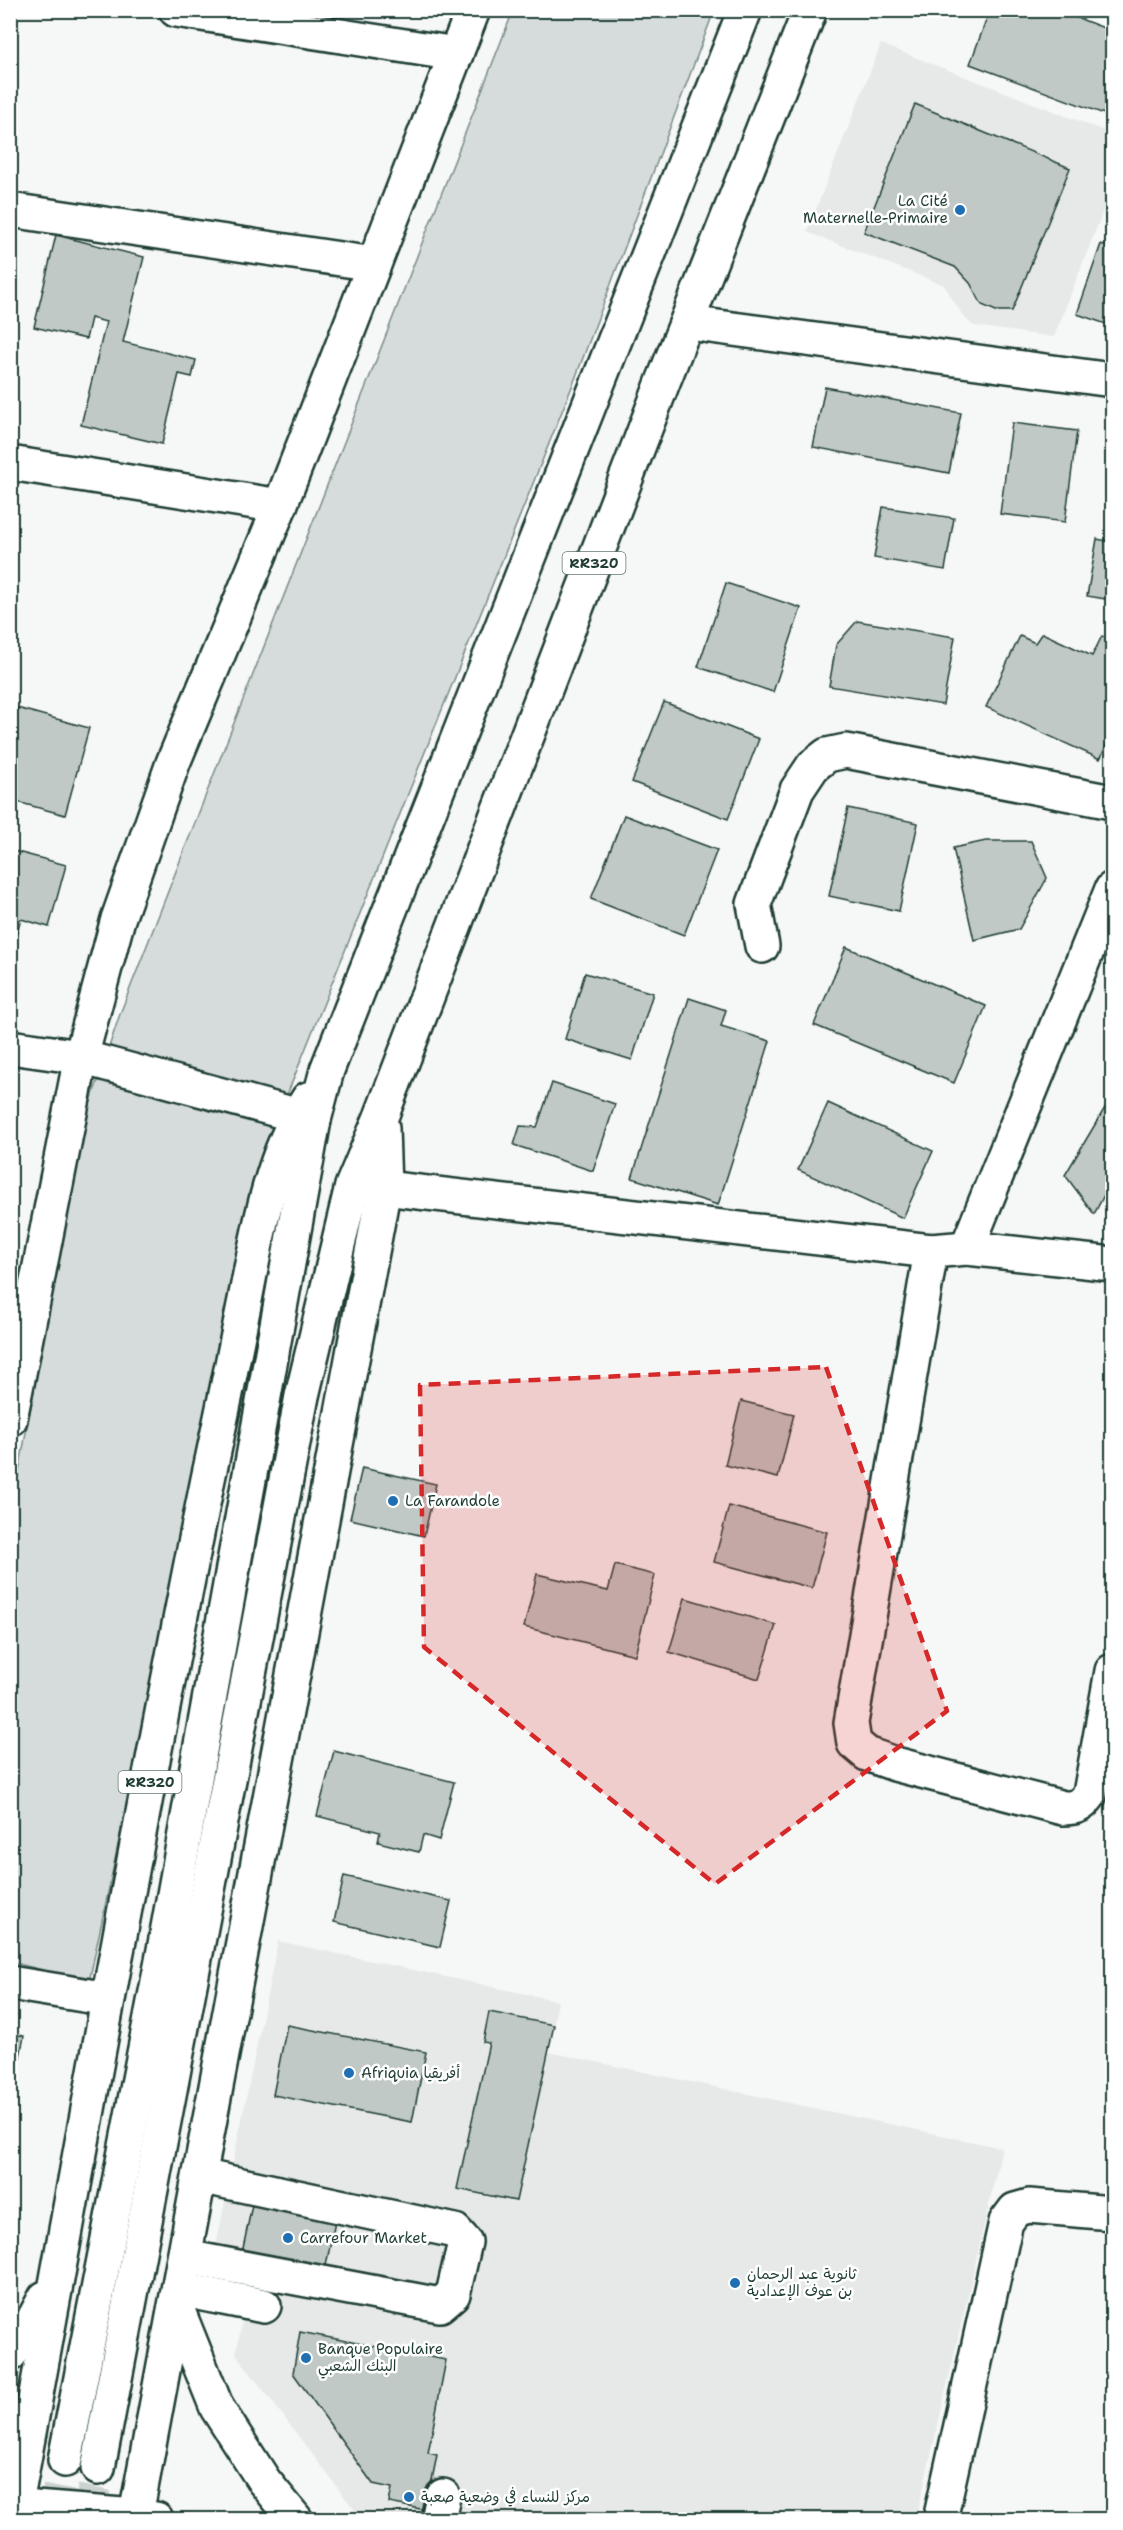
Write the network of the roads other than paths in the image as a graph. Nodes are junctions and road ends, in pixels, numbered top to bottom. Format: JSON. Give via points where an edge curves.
{"nodes":[{"id":1,"x":176,"y":10,"type":"edge"},
{"id":2,"x":473,"y":10,"type":"edge"},
{"id":3,"x":745,"y":10,"type":"edge"},
{"id":4,"x":810,"y":10,"type":"edge"},
{"id":5,"x":456,"y":54,"type":"junction"},
{"id":6,"x":10,"y":210,"type":"edge"},
{"id":7,"x":374,"y":264,"type":"junction"},
{"id":8,"x":688,"y":323,"type":"junction"},
{"id":9,"x":1113,"y":380,"type":"edge"},
{"id":10,"x":10,"y":463,"type":"edge"},
{"id":11,"x":280,"y":506,"type":"junction"},
{"id":12,"x":1113,"y":802,"type":"edge"},
{"id":13,"x":1113,"y":889,"type":"edge"},
{"id":14,"x":762,"y":946,"type":"dead end"},
{"id":15,"x":10,"y":1047,"type":"edge"},
{"id":16,"x":81,"y":1057,"type":"junction"},
{"id":17,"x":381,"y":1117,"type":"junction"},
{"id":18,"x":305,"y":1118,"type":"junction"},
{"id":19,"x":384,"y":1188,"type":"junction"},
{"id":20,"x":967,"y":1248,"type":"junction"},
{"id":21,"x":931,"y":1251,"type":"junction"},
{"id":22,"x":1113,"y":1264,"type":"edge"},
{"id":23,"x":23,"y":1282,"type":"edge"},
{"id":24,"x":10,"y":1419,"type":"edge"},
{"id":25,"x":1113,"y":1671,"type":"edge"},
{"id":26,"x":10,"y":1983,"type":"edge"},
{"id":27,"x":108,"y":1999,"type":"junction"},
{"id":28,"x":200,"y":2176,"type":"junction"},
{"id":29,"x":1113,"y":2213,"type":"edge"},
{"id":30,"x":185,"y":2257,"type":"junction"},
{"id":31,"x":60,"y":2263,"type":"junction"},
{"id":32,"x":177,"y":2297,"type":"junction"},
{"id":33,"x":264,"y":2306,"type":"dead end"},
{"id":34,"x":10,"y":2354,"type":"edge"},
{"id":35,"x":65,"y":2460,"type":"tunnel mouth"},
{"id":36,"x":98,"y":2468,"type":"tunnel mouth"},
{"id":37,"x":13,"y":2511,"type":"edge"},
{"id":38,"x":143,"y":2518,"type":"edge"},
{"id":39,"x":296,"y":2520,"type":"edge"},
{"id":40,"x":940,"y":2520,"type":"edge"}],
"edges":[{"from":1,"to":5,"type":"main road"},
{"from":2,"to":5,"type":"main road"},
{"from":3,"to":18,"type":"main road","number":"RR320"},
{"from":4,"to":8,"type":"main road","number":"RR320"},
{"from":5,"to":7,"type":"main road"},
{"from":6,"to":7,"type":"main road"},
{"from":7,"to":11,"type":"main road"},
{"from":8,"to":9,"type":"main road"},
{"from":8,"to":17,"type":"main road","number":"RR320"},
{"from":10,"to":11,"type":"main road"},
{"from":11,"to":16,"type":"main road","via":[[173,763],[118,919]]},
{"from":12,"to":14,"type":"main road","via":[[846,751],[827,755],[813,766],[797,790],[754,904]]},
{"from":13,"to":20,"type":"main road"},
{"from":15,"to":16,"type":"main road"},
{"from":16,"to":18,"type":"main road"},
{"from":16,"to":23,"type":"main road"},
{"from":17,"to":19,"type":"main road","number":"RR320"},
{"from":17,"to":36,"type":"main road","number":"RR320","via":[[352,1186],[302,1396]]},
{"from":18,"to":27,"type":"main road","number":"RR320","via":[[271,1183],[254,1255]]},
{"from":18,"to":35,"type":"main road","number":"RR320","via":[[162,1960]]},
{"from":19,"to":21,"type":"main road"},
{"from":19,"to":28,"type":"main road","number":"RR320"},
{"from":20,"to":21,"type":"main road"},
{"from":20,"to":22,"type":"main road"},
{"from":21,"to":25,"type":"main road","via":[[850,1723],[854,1743],[867,1754],[895,1764],[1076,1808],[1090,1794]]},
{"from":23,"to":24,"type":"main road"},
{"from":26,"to":27,"type":"main road"},
{"from":27,"to":31,"type":"main road","number":"RR320"},
{"from":28,"to":30,"type":"main road","number":"RR320"},
{"from":28,"to":30,"type":"main road","via":[[455,2231],[465,2242],[453,2294],[440,2306]]},
{"from":29,"to":40,"type":"main road","via":[[1029,2206],[1015,2210],[1006,2222]]},
{"from":30,"to":32,"type":"main road","number":"RR320"},
{"from":31,"to":34,"type":"main road","via":[[34,2318]]},
{"from":31,"to":37,"type":"main road","number":"RR320"},
{"from":32,"to":33,"type":"main road"},
{"from":32,"to":38,"type":"main road","number":"RR320"},
{"from":32,"to":39,"type":"main road","via":[[217,2408],[264,2481]]},
{"from":37,"to":38,"type":"main road"}]}
